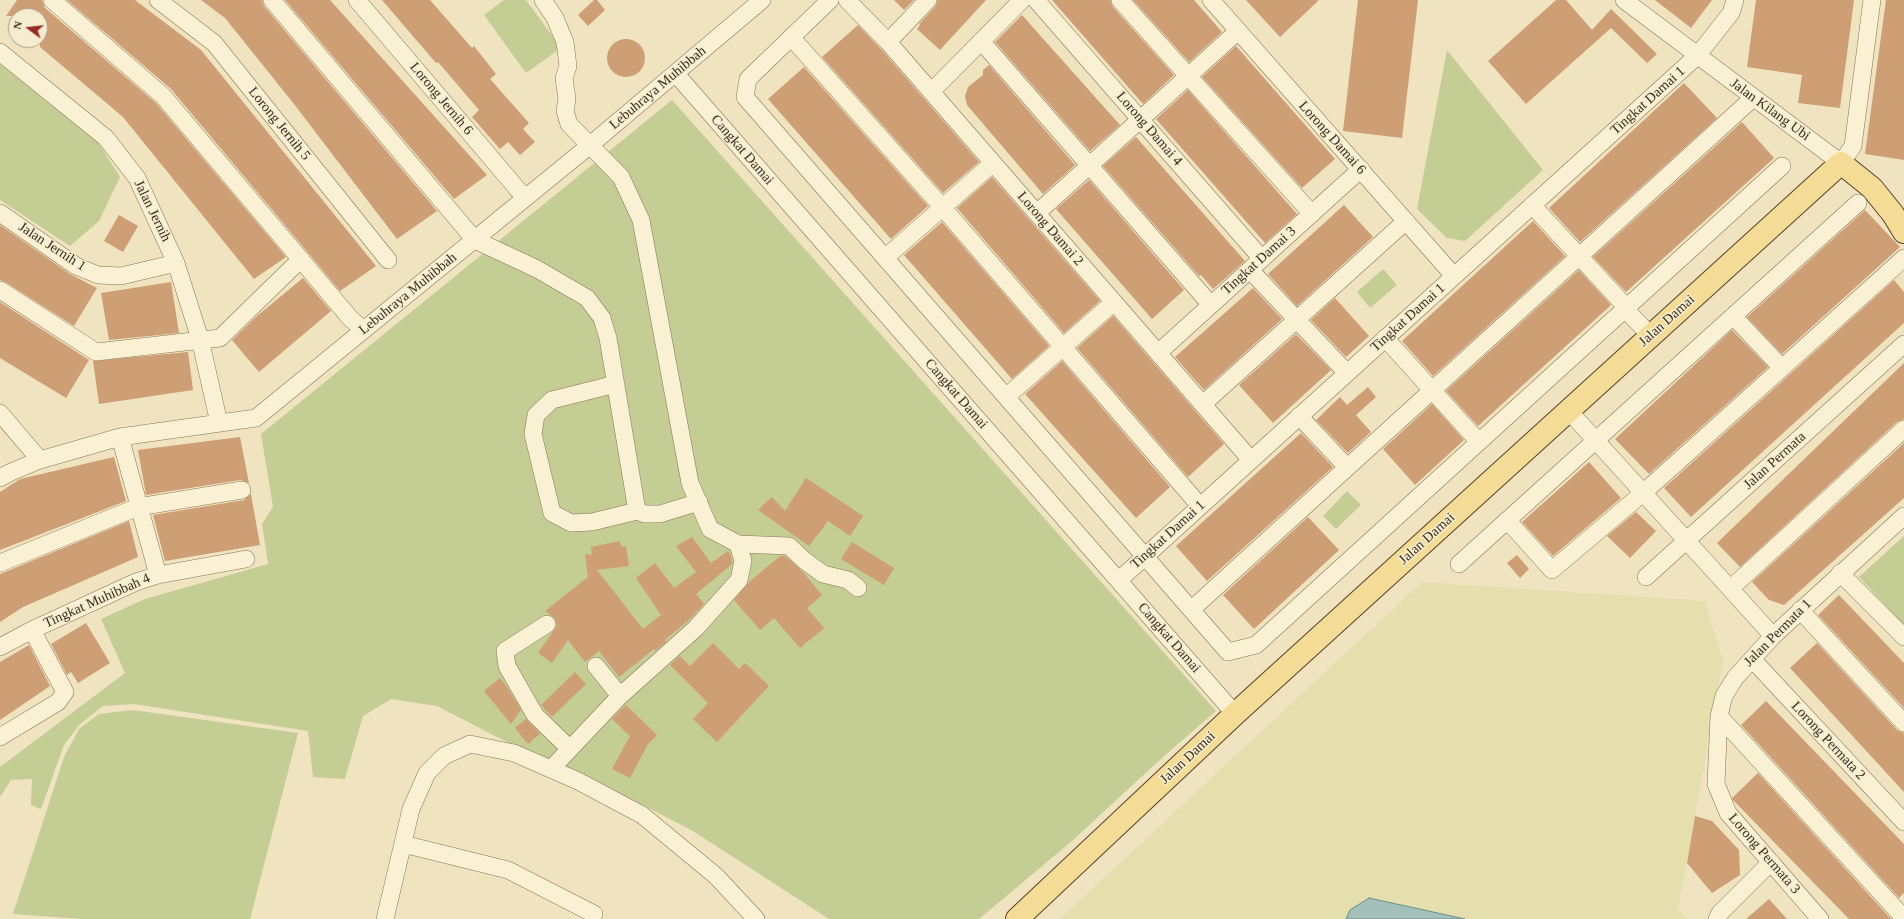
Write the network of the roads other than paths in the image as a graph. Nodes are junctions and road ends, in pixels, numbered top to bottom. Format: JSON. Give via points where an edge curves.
{"nodes":[{"id":1,"x":52,"y":0,"type":"edge"},
{"id":2,"x":158,"y":0,"type":"edge"},
{"id":3,"x":272,"y":0,"type":"edge"},
{"id":4,"x":544,"y":0,"type":"edge"},
{"id":5,"x":762,"y":0,"type":"edge"},
{"id":6,"x":830,"y":0,"type":"edge"},
{"id":7,"x":847,"y":0,"type":"edge"},
{"id":8,"x":928,"y":0,"type":"edge"},
{"id":9,"x":1022,"y":0,"type":"edge"},
{"id":10,"x":1036,"y":0,"type":"edge"},
{"id":11,"x":1120,"y":0,"type":"edge"},
{"id":12,"x":1211,"y":0,"type":"edge"},
{"id":13,"x":1624,"y":0,"type":"edge"},
{"id":14,"x":1735,"y":0,"type":"edge"},
{"id":15,"x":1872,"y":0,"type":"edge"},
{"id":16,"x":359,"y":1,"type":"edge"},
{"id":17,"x":1238,"y":31,"type":"junction"},
{"id":18,"x":791,"y":37,"type":"junction"},
{"id":19,"x":888,"y":42,"type":"junction"},
{"id":20,"x":981,"y":42,"type":"junction"},
{"id":21,"x":0,"y":52,"type":"edge"},
{"id":22,"x":1697,"y":56,"type":"junction"},
{"id":23,"x":676,"y":74,"type":"junction"},
{"id":24,"x":1189,"y":75,"type":"junction"},
{"id":25,"x":932,"y":92,"type":"junction"},
{"id":26,"x":1753,"y":98,"type":"junction"},
{"id":27,"x":1140,"y":119,"type":"junction"},
{"id":28,"x":589,"y":146,"type":"junction"},
{"id":29,"x":993,"y":163,"type":"junction"},
{"id":30,"x":1841,"y":163,"type":"junction"},
{"id":31,"x":1089,"y":166,"type":"junction"},
{"id":32,"x":1782,"y":166,"type":"dead end"},
{"id":33,"x":1360,"y":170,"type":"junction"},
{"id":34,"x":526,"y":198,"type":"junction"},
{"id":35,"x":1858,"y":203,"type":"dead end"},
{"id":36,"x":1532,"y":205,"type":"junction"},
{"id":37,"x":943,"y":208,"type":"junction"},
{"id":38,"x":0,"y":213,"type":"edge"},
{"id":39,"x":1037,"y":213,"type":"junction"},
{"id":40,"x":1312,"y":214,"type":"junction"},
{"id":41,"x":1406,"y":221,"type":"junction"},
{"id":42,"x":1904,"y":232,"type":"edge"},
{"id":43,"x":476,"y":240,"type":"junction"},
{"id":44,"x":1578,"y":255,"type":"junction"},
{"id":45,"x":886,"y":258,"type":"junction"},
{"id":46,"x":1904,"y":258,"type":"edge"},
{"id":47,"x":301,"y":259,"type":"junction"},
{"id":48,"x":388,"y":260,"type":"dead end"},
{"id":49,"x":176,"y":263,"type":"junction"},
{"id":50,"x":1256,"y":264,"type":"junction"},
{"id":51,"x":1454,"y":276,"type":"junction"},
{"id":52,"x":0,"y":290,"type":"edge"},
{"id":53,"x":1114,"y":302,"type":"junction"},
{"id":54,"x":1211,"y":305,"type":"junction"},
{"id":55,"x":1626,"y":309,"type":"junction"},
{"id":56,"x":1733,"y":316,"type":"junction"},
{"id":57,"x":1297,"y":320,"type":"junction"},
{"id":58,"x":363,"y":330,"type":"junction"},
{"id":59,"x":1651,"y":336,"type":"junction"},
{"id":60,"x":1385,"y":338,"type":"junction"},
{"id":61,"x":200,"y":340,"type":"junction"},
{"id":62,"x":1904,"y":344,"type":"edge"},
{"id":63,"x":1063,"y":347,"type":"junction"},
{"id":64,"x":1158,"y":353,"type":"junction"},
{"id":65,"x":1782,"y":368,"type":"junction"},
{"id":66,"x":1347,"y":373,"type":"junction"},
{"id":67,"x":616,"y":384,"type":"junction"},
{"id":68,"x":1431,"y":390,"type":"junction"},
{"id":69,"x":1006,"y":397,"type":"junction"},
{"id":70,"x":1203,"y":404,"type":"junction"},
{"id":71,"x":1569,"y":411,"type":"junction"},
{"id":72,"x":0,"y":413,"type":"edge"},
{"id":73,"x":1299,"y":416,"type":"junction"},
{"id":74,"x":219,"y":423,"type":"junction"},
{"id":75,"x":1904,"y":429,"type":"edge"},
{"id":76,"x":120,"y":437,"type":"junction"},
{"id":77,"x":1596,"y":440,"type":"junction"},
{"id":78,"x":1479,"y":442,"type":"junction"},
{"id":79,"x":40,"y":460,"type":"junction"},
{"id":80,"x":1251,"y":460,"type":"junction"},
{"id":81,"x":1347,"y":467,"type":"junction"},
{"id":82,"x":0,"y":478,"type":"edge"},
{"id":83,"x":242,"y":490,"type":"dead end"},
{"id":84,"x":1643,"y":493,"type":"junction"},
{"id":85,"x":699,"y":502,"type":"junction"},
{"id":86,"x":1200,"y":506,"type":"junction"},
{"id":87,"x":138,"y":508,"type":"junction"},
{"id":88,"x":637,"y":511,"type":"junction"},
{"id":89,"x":1904,"y":516,"type":"edge"},
{"id":90,"x":1507,"y":520,"type":"junction"},
{"id":91,"x":1687,"y":542,"type":"junction"},
{"id":92,"x":738,"y":544,"type":"junction"},
{"id":93,"x":1145,"y":556,"type":"junction"},
{"id":94,"x":246,"y":560,"type":"dead end"},
{"id":95,"x":0,"y":563,"type":"edge"},
{"id":96,"x":1459,"y":564,"type":"dead end"},
{"id":97,"x":1840,"y":573,"type":"junction"},
{"id":98,"x":158,"y":575,"type":"junction"},
{"id":99,"x":1646,"y":577,"type":"dead end"},
{"id":100,"x":1119,"y":580,"type":"junction"},
{"id":101,"x":858,"y":588,"type":"dead end"},
{"id":102,"x":1730,"y":589,"type":"junction"},
{"id":103,"x":1192,"y":609,"type":"junction"},
{"id":104,"x":1800,"y":610,"type":"junction"},
{"id":105,"x":546,"y":624,"type":"dead end"},
{"id":106,"x":32,"y":630,"type":"junction"},
{"id":107,"x":1773,"y":636,"type":"junction"},
{"id":108,"x":1904,"y":637,"type":"edge"},
{"id":109,"x":0,"y":647,"type":"edge"},
{"id":110,"x":1752,"y":659,"type":"junction"},
{"id":111,"x":596,"y":666,"type":"dead end"},
{"id":112,"x":620,"y":696,"type":"junction"},
{"id":113,"x":1235,"y":714,"type":"junction"},
{"id":114,"x":1719,"y":716,"type":"junction"},
{"id":115,"x":1904,"y":723,"type":"edge"},
{"id":116,"x":0,"y":737,"type":"edge"},
{"id":117,"x":570,"y":749,"type":"junction"},
{"id":118,"x":551,"y":769,"type":"junction"},
{"id":119,"x":1716,"y":784,"type":"joint"},
{"id":120,"x":1904,"y":822,"type":"edge"},
{"id":121,"x":403,"y":844,"type":"junction"},
{"id":122,"x":1771,"y":862,"type":"junction"},
{"id":123,"x":594,"y":914,"type":"dead end"},
{"id":124,"x":1718,"y":916,"type":"edge"},
{"id":125,"x":1904,"y":918,"type":"edge"},
{"id":126,"x":385,"y":919,"type":"edge"},
{"id":127,"x":756,"y":919,"type":"edge"},
{"id":128,"x":1017,"y":919,"type":"edge"},
{"id":129,"x":1820,"y":919,"type":"edge"}],
"edges":[{"from":1,"to":47,"type":"street","via":[[164,96]]},
{"from":2,"to":48,"type":"street","name":"Lorong Jernih 5","via":[[214,43]]},
{"from":3,"to":43,"type":"street"},
{"from":4,"to":28,"type":"street","via":[[565,42],[568,66],[564,78],[567,99],[564,110],[569,124]]},
{"from":5,"to":23,"type":"street","name":"Lebuhraya Muhibbah"},
{"from":6,"to":18,"type":"street"},
{"from":7,"to":19,"type":"street","name":"Lorong Damai 2"},
{"from":8,"to":19,"type":"street"},
{"from":9,"to":20,"type":"street"},
{"from":10,"to":27,"type":"street","name":"Lorong Damai 4"},
{"from":11,"to":24,"type":"street"},
{"from":12,"to":17,"type":"street","name":"Lorong Damai 6"},
{"from":13,"to":22,"type":"street","name":"Jalan Kilang Ubi"},
{"from":14,"to":22,"type":"street","name":"Tingkat Damai 1","via":[[1731,13]]},
{"from":15,"to":30,"type":"street","via":[[1853,146]]},
{"from":16,"to":34,"type":"street","name":"Lorong Jernih 6"},
{"from":17,"to":24,"type":"street"},
{"from":17,"to":33,"type":"street","name":"Lorong Damai 6"},
{"from":18,"to":37,"type":"street"},
{"from":18,"to":45,"type":"street","via":[[748,79],[745,97]]},
{"from":19,"to":25,"type":"street","name":"Lorong Damai 2"},
{"from":20,"to":25,"type":"street"},
{"from":20,"to":31,"type":"street"},
{"from":21,"to":49,"type":"street","name":"Jalan Jernih","via":[[106,138],[136,178]]},
{"from":22,"to":26,"type":"street","name":"Jalan Kilang Ubi"},
{"from":22,"to":36,"type":"street","name":"Tingkat Damai 1"},
{"from":23,"to":28,"type":"street","name":"Lebuhraya Muhibbah"},
{"from":23,"to":100,"type":"street","name":"Cangkat Damai"},
{"from":24,"to":27,"type":"street"},
{"from":24,"to":40,"type":"street"},
{"from":25,"to":29,"type":"street","name":"Lorong Damai 2"},
{"from":26,"to":30,"type":"street","name":"Jalan Kilang Ubi"},
{"from":26,"to":44,"type":"street"},
{"from":27,"to":31,"type":"street"},
{"from":27,"to":50,"type":"street","name":"Lorong Damai 4"},
{"from":28,"to":34,"type":"street","name":"Lebuhraya Muhibbah"},
{"from":28,"to":85,"type":"street","via":[[621,177],[641,220],[690,483]]},
{"from":29,"to":37,"type":"street"},
{"from":29,"to":39,"type":"street","name":"Lorong Damai 2"},
{"from":30,"to":42,"type":"main road","name":"Jalan Kilang Ubi","via":[[1872,188]]},
{"from":30,"to":59,"type":"main road","name":"Jalan Damai"},
{"from":31,"to":39,"type":"street"},
{"from":31,"to":54,"type":"street"},
{"from":32,"to":55,"type":"street"},
{"from":33,"to":40,"type":"street","name":"Tingkat Damai 3"},
{"from":33,"to":41,"type":"street","name":"Lorong Damai 6"},
{"from":34,"to":43,"type":"street","name":"Lebuhraya Muhibbah"},
{"from":35,"to":56,"type":"street"},
{"from":36,"to":44,"type":"street"},
{"from":36,"to":51,"type":"street","name":"Tingkat Damai 1"},
{"from":37,"to":45,"type":"street"},
{"from":37,"to":63,"type":"street"},
{"from":38,"to":49,"type":"street","name":"Jalan Jernih 1","via":[[76,266],[98,275],[121,276]]},
{"from":39,"to":53,"type":"street","name":"Lorong Damai 2"},
{"from":40,"to":50,"type":"street","name":"Tingkat Damai 3"},
{"from":41,"to":51,"type":"street","name":"Lorong Damai 6"},
{"from":41,"to":57,"type":"street"},
{"from":43,"to":58,"type":"street","name":"Lebuhraya Muhibbah"},
{"from":43,"to":67,"type":"street","via":[[537,269],[587,298],[602,318]]},
{"from":44,"to":55,"type":"street"},
{"from":44,"to":68,"type":"street"},
{"from":45,"to":69,"type":"street"},
{"from":46,"to":65,"type":"street"},
{"from":47,"to":58,"type":"street"},
{"from":47,"to":61,"type":"street","via":[[220,338]]},
{"from":49,"to":61,"type":"street","name":"Jalan Jernih"},
{"from":50,"to":54,"type":"street","name":"Tingkat Damai 3"},
{"from":50,"to":57,"type":"street","name":"Lorong Damai 4"},
{"from":51,"to":60,"type":"street","name":"Tingkat Damai 1"},
{"from":52,"to":61,"type":"street","via":[[96,352]]},
{"from":53,"to":63,"type":"street"},
{"from":53,"to":64,"type":"street","name":"Lorong Damai 2"},
{"from":54,"to":64,"type":"street","name":"Tingkat Damai 3"},
{"from":55,"to":59,"type":"street"},
{"from":55,"to":78,"type":"street"},
{"from":56,"to":65,"type":"street"},
{"from":56,"to":77,"type":"street"},
{"from":57,"to":66,"type":"street","name":"Lorong Damai 4"},
{"from":57,"to":70,"type":"street"},
{"from":58,"to":74,"type":"street","name":"Lebuhraya Muhibbah","via":[[256,418]]},
{"from":59,"to":71,"type":"main road","name":"Jalan Damai"},
{"from":60,"to":66,"type":"street","name":"Tingkat Damai 1"},
{"from":60,"to":68,"type":"street"},
{"from":61,"to":74,"type":"street","name":"Jalan Jernih"},
{"from":62,"to":91,"type":"street","name":"Jalan Permata"},
{"from":63,"to":69,"type":"street"},
{"from":63,"to":86,"type":"street"},
{"from":64,"to":70,"type":"street","name":"Lorong Damai 2"},
{"from":65,"to":84,"type":"street"},
{"from":66,"to":73,"type":"street","name":"Tingkat Damai 1"},
{"from":67,"to":88,"type":"street"},
{"from":67,"to":88,"type":"street","via":[[552,400],[536,415],[533,434],[552,513],[571,523],[592,522]]},
{"from":68,"to":78,"type":"street"},
{"from":68,"to":81,"type":"street"},
{"from":69,"to":93,"type":"street"},
{"from":70,"to":80,"type":"street","name":"Lorong Damai 2"},
{"from":71,"to":77,"type":"street"},
{"from":71,"to":113,"type":"main road","name":"Jalan Damai"},
{"from":72,"to":79,"type":"street"},
{"from":73,"to":80,"type":"street","name":"Tingkat Damai 1"},
{"from":73,"to":81,"type":"street"},
{"from":74,"to":76,"type":"street","name":"Lebuhraya Muhibbah"},
{"from":75,"to":102,"type":"street"},
{"from":76,"to":79,"type":"street","name":"Lebuhraya Muhibbah"},
{"from":76,"to":87,"type":"street"},
{"from":77,"to":84,"type":"street"},
{"from":77,"to":90,"type":"street"},
{"from":78,"to":103,"type":"street","via":[[1256,645],[1228,652]]},
{"from":79,"to":82,"type":"street","name":"Lebuhraya Muhibbah"},
{"from":80,"to":86,"type":"street","name":"Tingkat Damai 1"},
{"from":81,"to":103,"type":"street"},
{"from":83,"to":87,"type":"street"},
{"from":84,"to":90,"type":"street","via":[[1552,570]]},
{"from":84,"to":91,"type":"street"},
{"from":85,"to":88,"type":"street","via":[[660,514]]},
{"from":85,"to":92,"type":"street","via":[[710,529]]},
{"from":86,"to":93,"type":"street","name":"Tingkat Damai 1"},
{"from":87,"to":95,"type":"street"},
{"from":87,"to":98,"type":"street"},
{"from":89,"to":97,"type":"street","name":"Jalan Permata 1"},
{"from":90,"to":96,"type":"street"},
{"from":91,"to":99,"type":"street","name":"Jalan Permata"},
{"from":91,"to":102,"type":"street"},
{"from":92,"to":101,"type":"street","via":[[790,546],[805,561],[824,574],[848,580]]},
{"from":92,"to":112,"type":"street","via":[[743,561],[738,580],[696,628]]},
{"from":93,"to":100,"type":"street","name":"Tingkat Damai 1"},
{"from":93,"to":103,"type":"street"},
{"from":94,"to":98,"type":"street","name":"Tingkat Muhibbah 4"},
{"from":97,"to":104,"type":"street","name":"Jalan Permata 1"},
{"from":97,"to":108,"type":"street"},
{"from":98,"to":106,"type":"street","name":"Tingkat Muhibbah 4","via":[[136,582]]},
{"from":100,"to":113,"type":"street","name":"Cangkat Damai"},
{"from":102,"to":107,"type":"street"},
{"from":104,"to":107,"type":"street","name":"Jalan Permata 1"},
{"from":104,"to":115,"type":"street"},
{"from":105,"to":117,"type":"street","via":[[505,651],[507,666],[534,715]]},
{"from":106,"to":109,"type":"street","name":"Tingkat Muhibbah 4"},
{"from":106,"to":116,"type":"street","via":[[65,692],[58,702]]},
{"from":107,"to":110,"type":"street","name":"Jalan Permata 1"},
{"from":110,"to":114,"type":"street","name":"Jalan Permata 1","via":[[1735,678],[1724,696]]},
{"from":110,"to":120,"type":"street","name":"Lorong Permata 2"},
{"from":111,"to":112,"type":"street"},
{"from":112,"to":117,"type":"street"},
{"from":113,"to":128,"type":"main road","name":"Jalan Damai"},
{"from":114,"to":119,"type":"street","name":"Jalan Permata 1"},
{"from":114,"to":125,"type":"street"},
{"from":117,"to":118,"type":"street"},
{"from":118,"to":121,"type":"street","via":[[514,753],[470,744],[444,756],[427,773],[411,809]]},
{"from":118,"to":127,"type":"street","via":[[642,815],[716,876]]},
{"from":119,"to":122,"type":"street","name":"Lorong Permata 3","via":[[1728,813]]},
{"from":121,"to":123,"type":"street","via":[[508,870]]},
{"from":121,"to":126,"type":"street"},
{"from":122,"to":124,"type":"street"},
{"from":122,"to":129,"type":"street","name":"Lorong Permata 3"}]}
